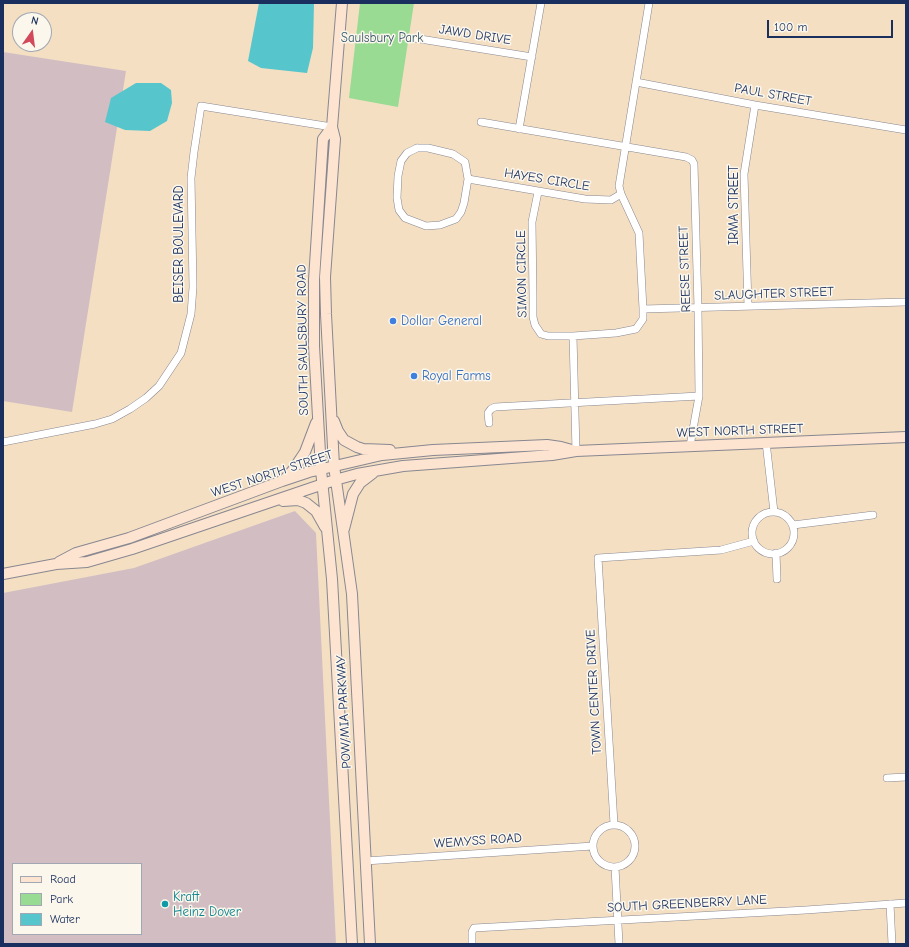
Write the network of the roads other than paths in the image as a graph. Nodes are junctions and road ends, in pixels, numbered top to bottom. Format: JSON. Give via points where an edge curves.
{"nodes":[{"id":1,"x":342,"y":3,"type":"edge"},
{"id":2,"x":541,"y":3,"type":"edge"},
{"id":3,"x":649,"y":3,"type":"edge"},
{"id":4,"x":414,"y":38,"type":"dead end"},
{"id":5,"x":532,"y":57,"type":"junction"},
{"id":6,"x":636,"y":82,"type":"junction"},
{"id":7,"x":755,"y":105,"type":"junction"},
{"id":8,"x":480,"y":122,"type":"dead end"},
{"id":9,"x":332,"y":127,"type":"junction"},
{"id":10,"x":519,"y":129,"type":"junction"},
{"id":11,"x":906,"y":130,"type":"edge"},
{"id":12,"x":625,"y":148,"type":"junction"},
{"id":13,"x":468,"y":179,"type":"junction"},
{"id":14,"x":538,"y":192,"type":"junction"},
{"id":15,"x":621,"y":194,"type":"junction"},
{"id":16,"x":906,"y":302,"type":"edge"},
{"id":17,"x":748,"y":306,"type":"junction"},
{"id":18,"x":698,"y":308,"type":"junction"},
{"id":19,"x":643,"y":310,"type":"junction"},
{"id":20,"x":573,"y":336,"type":"junction"},
{"id":21,"x":699,"y":396,"type":"junction"},
{"id":22,"x":574,"y":403,"type":"junction"},
{"id":23,"x":331,"y":412,"type":"junction"},
{"id":24,"x":318,"y":417,"type":"junction"},
{"id":25,"x":489,"y":423,"type":"dead end"},
{"id":26,"x":906,"y":437,"type":"edge"},
{"id":27,"x":3,"y":442,"type":"edge"},
{"id":28,"x":766,"y":442,"type":"junction"},
{"id":29,"x":690,"y":446,"type":"junction"},
{"id":30,"x":418,"y":451,"type":"junction"},
{"id":31,"x":576,"y":451,"type":"junction"},
{"id":32,"x":334,"y":466,"type":"junction"},
{"id":33,"x":321,"y":470,"type":"junction"},
{"id":34,"x":383,"y":470,"type":"junction"},
{"id":35,"x":335,"y":480,"type":"junction"},
{"id":36,"x":282,"y":481,"type":"junction"},
{"id":37,"x":322,"y":484,"type":"junction"},
{"id":38,"x":265,"y":503,"type":"junction"},
{"id":39,"x":774,"y":512,"type":"junction"},
{"id":40,"x":873,"y":515,"type":"dead end"},
{"id":41,"x":793,"y":525,"type":"junction"},
{"id":42,"x":328,"y":532,"type":"junction"},
{"id":43,"x":343,"y":535,"type":"junction"},
{"id":44,"x":754,"y":541,"type":"junction"},
{"id":45,"x":776,"y":553,"type":"junction"},
{"id":46,"x":56,"y":564,"type":"junction"},
{"id":47,"x":3,"y":574,"type":"edge"},
{"id":48,"x":777,"y":579,"type":"dead end"},
{"id":49,"x":906,"y":777,"type":"edge"},
{"id":50,"x":887,"y":778,"type":"dead end"},
{"id":51,"x":614,"y":824,"type":"junction"},
{"id":52,"x":593,"y":846,"type":"junction"},
{"id":53,"x":346,"y":847,"type":"junction"},
{"id":54,"x":365,"y":860,"type":"junction"},
{"id":55,"x":615,"y":867,"type":"junction"},
{"id":56,"x":906,"y":903,"type":"edge"},
{"id":57,"x":890,"y":904,"type":"junction"},
{"id":58,"x":617,"y":920,"type":"junction"},
{"id":59,"x":352,"y":944,"type":"edge"},
{"id":60,"x":370,"y":944,"type":"edge"},
{"id":61,"x":472,"y":944,"type":"edge"},
{"id":62,"x":619,"y":944,"type":"edge"},
{"id":63,"x":892,"y":944,"type":"edge"}],
"edges":[{"from":1,"to":9,"type":"main road","name":"SOUTH SAULSBURY ROAD"},
{"from":2,"to":5,"type":"street"},
{"from":3,"to":6,"type":"street"},
{"from":4,"to":5,"type":"street","name":"JAWD DRIVE"},
{"from":5,"to":10,"type":"street"},
{"from":6,"to":7,"type":"street","name":"PAUL STREET"},
{"from":6,"to":12,"type":"street"},
{"from":7,"to":11,"type":"street","name":"PAUL STREET"},
{"from":7,"to":17,"type":"street","name":"IRMA STREET","via":[[744,174]]},
{"from":8,"to":10,"type":"street","name":"REESE STREET"},
{"from":9,"to":23,"type":"main road","name":"SOUTH SAULSBURY ROAD","via":[[335,140],[325,277]]},
{"from":9,"to":24,"type":"main road","name":"SOUTH SAULSBURY ROAD","via":[[323,139],[314,280]]},
{"from":9,"to":27,"type":"street","name":"BEISER BOULEVARD","via":[[200,106],[191,178],[191,314],[181,353],[159,386],[146,398],[112,419]]},
{"from":10,"to":12,"type":"street","name":"REESE STREET"},
{"from":12,"to":15,"type":"street"},
{"from":12,"to":18,"type":"street","name":"REESE STREET","via":[[686,157],[694,164]]},
{"from":13,"to":13,"type":"street","via":[[465,162],[453,154],[417,148],[407,153],[402,161],[398,176],[399,210],[404,218],[426,226],[440,225],[456,219],[464,203]]},
{"from":13,"to":14,"type":"street","name":"HAYES CIRCLE"},
{"from":14,"to":15,"type":"street","name":"HAYES CIRCLE","via":[[599,200],[611,200]]},
{"from":14,"to":20,"type":"street","name":"SIMON CIRCLE","via":[[532,222],[533,317],[541,334]]},
{"from":15,"to":19,"type":"street","name":"SIMON CIRCLE","via":[[639,233]]},
{"from":16,"to":17,"type":"street","name":"SLAUGHTER STREET"},
{"from":17,"to":18,"type":"street","name":"SLAUGHTER STREET"},
{"from":18,"to":19,"type":"street","name":"SLAUGHTER STREET"},
{"from":18,"to":21,"type":"street","name":"REESE STREET"},
{"from":19,"to":20,"type":"street","name":"SIMON CIRCLE","via":[[643,319],[636,328],[616,334]]},
{"from":20,"to":22,"type":"street"},
{"from":21,"to":22,"type":"street"},
{"from":21,"to":29,"type":"street","name":"REESE STREET"},
{"from":22,"to":25,"type":"street","via":[[495,407],[488,413]]},
{"from":22,"to":31,"type":"street"},
{"from":23,"to":30,"type":"main road","via":[[344,440],[357,447]]},
{"from":23,"to":32,"type":"main road","name":"SOUTH SAULSBURY ROAD"},
{"from":24,"to":33,"type":"main road","name":"SOUTH SAULSBURY ROAD"},
{"from":24,"to":36,"type":"main road","via":[[305,452]]},
{"from":26,"to":28,"type":"main road","name":"WEST NORTH STREET"},
{"from":28,"to":29,"type":"main road","name":"WEST NORTH STREET"},
{"from":28,"to":39,"type":"street"},
{"from":29,"to":31,"type":"main road","name":"WEST NORTH STREET"},
{"from":30,"to":31,"type":"main road","name":"WEST NORTH STREET","via":[[547,445]]},
{"from":30,"to":32,"type":"main road","name":"WEST NORTH STREET","via":[[382,455]]},
{"from":31,"to":34,"type":"main road","name":"WEST NORTH STREET"},
{"from":32,"to":33,"type":"main road","name":"WEST NORTH STREET"},
{"from":32,"to":35,"type":"main road","name":"SOUTH SAULSBURY ROAD"},
{"from":33,"to":36,"type":"main road","name":"WEST NORTH STREET"},
{"from":33,"to":37,"type":"main road","name":"SOUTH SAULSBURY ROAD"},
{"from":34,"to":35,"type":"main road","name":"WEST NORTH STREET"},
{"from":34,"to":43,"type":"main road","via":[[370,474],[356,488]]},
{"from":35,"to":37,"type":"main road","name":"WEST NORTH STREET"},
{"from":35,"to":43,"type":"main road","name":"POW/MIA PARKWAY"},
{"from":36,"to":46,"type":"main road","name":"WEST NORTH STREET","via":[[129,538],[76,553]]},
{"from":37,"to":38,"type":"main road","name":"WEST NORTH STREET"},
{"from":37,"to":42,"type":"main road","name":"POW/MIA PARKWAY"},
{"from":38,"to":42,"type":"main road","via":[[294,500],[306,503],[316,511]]},
{"from":38,"to":46,"type":"main road","name":"WEST NORTH STREET","via":[[86,562]]},
{"from":39,"to":41,"type":"street","via":[[787,517]]},
{"from":39,"to":44,"type":"street","via":[[764,514],[756,521],[752,531]]},
{"from":40,"to":41,"type":"street"},
{"from":41,"to":45,"type":"street","via":[[794,536],[790,545],[782,552]]},
{"from":42,"to":53,"type":"main road","name":"POW/MIA PARKWAY"},
{"from":43,"to":54,"type":"main road","name":"POW/MIA PARKWAY","via":[[352,594]]},
{"from":44,"to":45,"type":"street","via":[[763,551]]},
{"from":44,"to":51,"type":"street","name":"TOWN CENTER DRIVE","via":[[721,550],[598,558]]},
{"from":45,"to":48,"type":"street"},
{"from":46,"to":47,"type":"main road","name":"WEST NORTH STREET"},
{"from":49,"to":50,"type":"street"},
{"from":51,"to":52,"type":"street","via":[[601,829]]},
{"from":51,"to":55,"type":"street","via":[[626,828],[636,845],[632,858],[627,863]]},
{"from":52,"to":54,"type":"street","name":"WEMYSS ROAD"},
{"from":52,"to":55,"type":"street","via":[[594,853],[602,863]]},
{"from":53,"to":54,"type":"main road","via":[[351,853]]},
{"from":53,"to":59,"type":"main road","name":"POW/MIA PARKWAY"},
{"from":54,"to":60,"type":"main road","name":"POW/MIA PARKWAY"},
{"from":55,"to":58,"type":"street"},
{"from":56,"to":57,"type":"street","name":"SOUTH GREENBERRY LANE"},
{"from":57,"to":58,"type":"street","name":"SOUTH GREENBERRY LANE"},
{"from":57,"to":63,"type":"street"},
{"from":58,"to":61,"type":"street","name":"SOUTH GREENBERRY LANE","via":[[474,928]]},
{"from":58,"to":62,"type":"street"}]}
